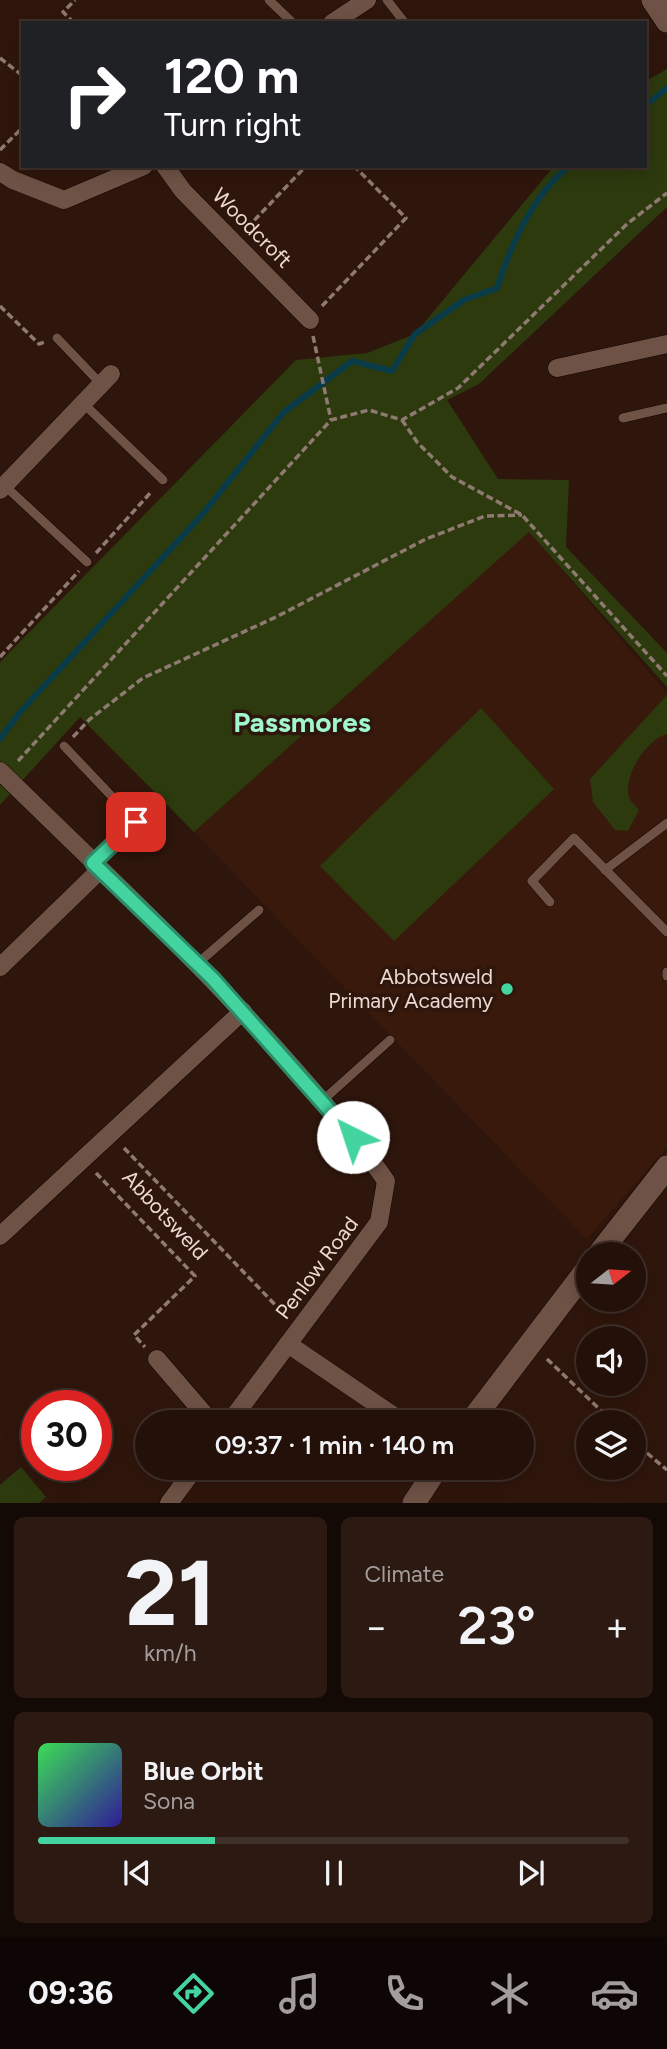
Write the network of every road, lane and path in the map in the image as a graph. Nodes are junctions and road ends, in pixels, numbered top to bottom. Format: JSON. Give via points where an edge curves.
{"nodes":[{"id":1,"x":75,"y":0,"type":"edge"},
{"id":2,"x":269,"y":0,"type":"edge"},
{"id":3,"x":366,"y":0,"type":"edge"},
{"id":4,"x":387,"y":0,"type":"edge"},
{"id":5,"x":653,"y":0,"type":"edge"},
{"id":6,"x":72,"y":21,"type":"edge"},
{"id":7,"x":291,"y":21,"type":"edge"},
{"id":8,"x":335,"y":21,"type":"edge"},
{"id":9,"x":403,"y":21,"type":"edge"},
{"id":10,"x":667,"y":21,"type":"edge"},
{"id":11,"x":0,"y":58,"type":"edge"},
{"id":12,"x":21,"y":74,"type":"edge"},
{"id":13,"x":21,"y":129,"type":"edge"},
{"id":14,"x":0,"y":150,"type":"edge"},
{"id":15,"x":139,"y":168,"type":"edge"},
{"id":16,"x":166,"y":168,"type":"edge"},
{"id":17,"x":304,"y":168,"type":"edge"},
{"id":18,"x":356,"y":168,"type":"edge"},
{"id":19,"x":0,"y":172,"type":"edge"},
{"id":20,"x":667,"y":193,"type":"edge"},
{"id":21,"x":234,"y":242,"type":"junction"},
{"id":22,"x":0,"y":306,"type":"edge"},
{"id":23,"x":310,"y":320,"type":"junction"},
{"id":24,"x":57,"y":338,"type":"joint"},
{"id":25,"x":667,"y":344,"type":"edge"},
{"id":26,"x":557,"y":368,"type":"dead end"},
{"id":27,"x":106,"y":379,"type":"joint"},
{"id":28,"x":83,"y":403,"type":"junction"},
{"id":29,"x":667,"y":408,"type":"edge"},
{"id":30,"x":623,"y":418,"type":"dead end"},
{"id":31,"x":331,"y":420,"type":"junction"},
{"id":32,"x":402,"y":420,"type":"junction"},
{"id":33,"x":163,"y":480,"type":"dead end"},
{"id":34,"x":2,"y":488,"type":"edge"},
{"id":35,"x":522,"y":515,"type":"junction"},
{"id":36,"x":87,"y":562,"type":"dead end"},
{"id":37,"x":667,"y":676,"type":"edge"},
{"id":38,"x":64,"y":746,"type":"joint"},
{"id":39,"x":2,"y":774,"type":"edge"},
{"id":40,"x":667,"y":823,"type":"edge"},
{"id":41,"x":96,"y":867,"type":"junction"},
{"id":42,"x":605,"y":870,"type":"junction"},
{"id":43,"x":550,"y":902,"type":"dead end"},
{"id":44,"x":259,"y":910,"type":"dead end"},
{"id":45,"x":667,"y":933,"type":"edge"},
{"id":46,"x":198,"y":963,"type":"junction"},
{"id":47,"x":0,"y":967,"type":"edge"},
{"id":48,"x":243,"y":1011,"type":"junction"},
{"id":49,"x":390,"y":1040,"type":"dead end"},
{"id":50,"x":321,"y":1101,"type":"junction"},
{"id":51,"x":110,"y":1134,"type":"junction"},
{"id":52,"x":83,"y":1159,"type":"junction"},
{"id":53,"x":667,"y":1167,"type":"edge"},
{"id":54,"x":0,"y":1236,"type":"edge"},
{"id":55,"x":608,"y":1242,"type":"edge"},
{"id":56,"x":576,"y":1284,"type":"edge"},
{"id":57,"x":294,"y":1337,"type":"junction"},
{"id":58,"x":530,"y":1343,"type":"junction"},
{"id":59,"x":157,"y":1359,"type":"joint"},
{"id":60,"x":201,"y":1410,"type":"edge"},
{"id":61,"x":239,"y":1410,"type":"edge"},
{"id":62,"x":387,"y":1410,"type":"edge"},
{"id":63,"x":480,"y":1410,"type":"edge"},
{"id":64,"x":600,"y":1410,"type":"edge"},
{"id":65,"x":647,"y":1453,"type":"dead end"},
{"id":66,"x":667,"y":1470,"type":"edge"},
{"id":67,"x":186,"y":1480,"type":"edge"},
{"id":68,"x":429,"y":1480,"type":"edge"},
{"id":69,"x":169,"y":1503,"type":"edge"},
{"id":70,"x":414,"y":1503,"type":"edge"}],
"edges":[{"from":1,"to":6,"type":"path","via":[[63,12]]},
{"from":2,"to":7,"type":"lane"},
{"from":3,"to":8,"type":"street"},
{"from":4,"to":9,"type":"lane"},
{"from":5,"to":10,"type":"street"},
{"from":11,"to":12,"type":"path"},
{"from":13,"to":14,"type":"path"},
{"from":15,"to":19,"type":"street","via":[[64,200]]},
{"from":16,"to":21,"type":"street","name":"Woodcroft"},
{"from":17,"to":21,"type":"path"},
{"from":18,"to":23,"type":"path","via":[[406,218]]},
{"from":20,"to":32,"type":"path","via":[[627,223],[458,388]]},
{"from":21,"to":23,"type":"street","name":"Woodcroft"},
{"from":22,"to":24,"type":"path","via":[[39,344]]},
{"from":23,"to":31,"type":"path"},
{"from":24,"to":27,"type":"lane"},
{"from":25,"to":26,"type":"street"},
{"from":27,"to":28,"type":"street"},
{"from":28,"to":33,"type":"lane"},
{"from":28,"to":34,"type":"street"},
{"from":29,"to":30,"type":"lane"},
{"from":31,"to":32,"type":"path","via":[[369,410]]},
{"from":31,"to":39,"type":"path"},
{"from":32,"to":35,"type":"path","via":[[417,443],[452,477]]},
{"from":34,"to":36,"type":"lane"},
{"from":35,"to":37,"type":"path"},
{"from":35,"to":38,"type":"path","via":[[485,516],[426,539],[276,617],[143,678],[90,719]]},
{"from":38,"to":41,"type":"lane","via":[[136,822]]},
{"from":39,"to":41,"type":"street","name":"Penlow Road"},
{"from":40,"to":42,"type":"lane"},
{"from":41,"to":46,"type":"street","name":"Penlow Road"},
{"from":41,"to":47,"type":"street"},
{"from":42,"to":43,"type":"lane","via":[[574,838],[532,881]]},
{"from":42,"to":45,"type":"lane"},
{"from":44,"to":46,"type":"lane"},
{"from":46,"to":48,"type":"street","name":"Penlow Road"},
{"from":48,"to":50,"type":"street","name":"Penlow Road"},
{"from":48,"to":51,"type":"street"},
{"from":49,"to":50,"type":"lane"},
{"from":50,"to":57,"type":"street","name":"Penlow Road","via":[[386,1181],[379,1222]]},
{"from":51,"to":52,"type":"street"},
{"from":51,"to":57,"type":"path","name":"Abbotsweld"},
{"from":52,"to":54,"type":"street"},
{"from":52,"to":59,"type":"path","name":"Abbotsweld","via":[[195,1276],[134,1335]]},
{"from":53,"to":55,"type":"street"},
{"from":56,"to":58,"type":"street"},
{"from":57,"to":61,"type":"street"},
{"from":57,"to":62,"type":"street","name":"Penlow Road"},
{"from":58,"to":63,"type":"street"},
{"from":58,"to":64,"type":"path"},
{"from":59,"to":60,"type":"street"},
{"from":65,"to":66,"type":"path"},
{"from":67,"to":69,"type":"street"},
{"from":68,"to":70,"type":"street"}]}
